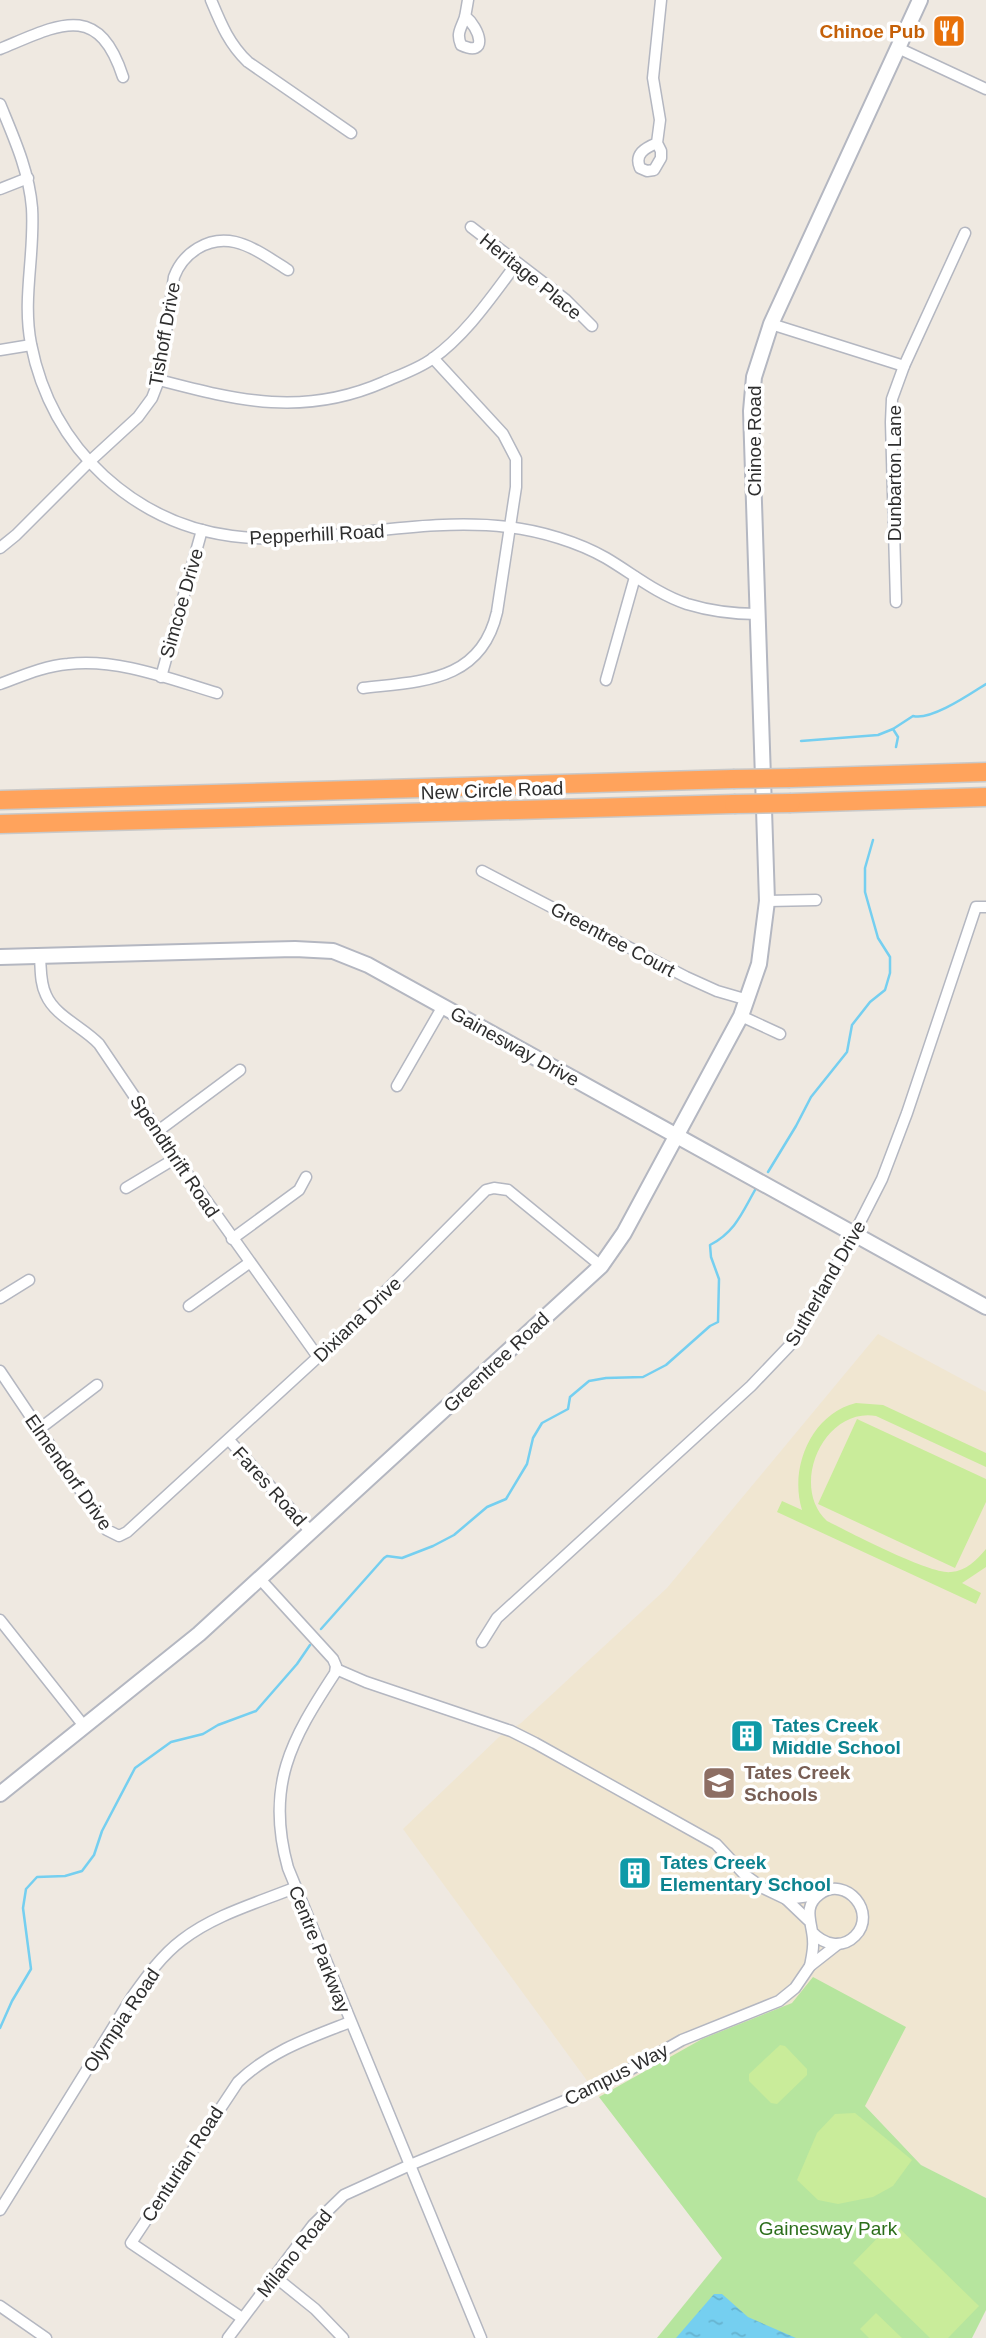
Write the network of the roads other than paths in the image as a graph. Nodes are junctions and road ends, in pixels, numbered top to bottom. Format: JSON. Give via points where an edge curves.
{"nodes":[{"id":1,"x":211,"y":0,"type":"edge"},
{"id":2,"x":468,"y":0,"type":"edge"},
{"id":3,"x":920,"y":0,"type":"edge"},
{"id":4,"x":660,"y":1,"type":"edge"},
{"id":5,"x":465,"y":16,"type":"dead end"},
{"id":6,"x":898,"y":48,"type":"junction"},
{"id":7,"x":0,"y":49,"type":"edge"},
{"id":8,"x":123,"y":77,"type":"dead end"},
{"id":9,"x":986,"y":89,"type":"edge"},
{"id":10,"x":0,"y":104,"type":"edge"},
{"id":11,"x":351,"y":133,"type":"dead end"},
{"id":12,"x":657,"y":143,"type":"dead end"},
{"id":13,"x":28,"y":178,"type":"junction"},
{"id":14,"x":0,"y":188,"type":"edge"},
{"id":15,"x":471,"y":227,"type":"dead end"},
{"id":16,"x":965,"y":233,"type":"dead end"},
{"id":17,"x":517,"y":262,"type":"junction"},
{"id":18,"x":288,"y":270,"type":"dead end"},
{"id":19,"x":771,"y":324,"type":"junction"},
{"id":20,"x":592,"y":326,"type":"dead end"},
{"id":21,"x":31,"y":345,"type":"junction"},
{"id":22,"x":0,"y":350,"type":"edge"},
{"id":23,"x":433,"y":358,"type":"junction"},
{"id":24,"x":904,"y":366,"type":"junction"},
{"id":25,"x":159,"y":380,"type":"junction"},
{"id":26,"x":89,"y":462,"type":"junction"},
{"id":27,"x":510,"y":527,"type":"junction"},
{"id":28,"x":202,"y":530,"type":"junction"},
{"id":29,"x":0,"y":548,"type":"edge"},
{"id":30,"x":635,"y":577,"type":"junction"},
{"id":31,"x":896,"y":602,"type":"dead end"},
{"id":32,"x":757,"y":614,"type":"junction"},
{"id":33,"x":161,"y":677,"type":"junction"},
{"id":34,"x":606,"y":680,"type":"dead end"},
{"id":35,"x":0,"y":684,"type":"edge"},
{"id":36,"x":363,"y":688,"type":"dead end"},
{"id":37,"x":217,"y":693,"type":"dead end"},
{"id":38,"x":986,"y":772,"type":"edge"},
{"id":39,"x":764,"y":792,"type":"joint"},
{"id":40,"x":986,"y":797,"type":"edge"},
{"id":41,"x":0,"y":800,"type":"edge"},
{"id":42,"x":0,"y":824,"type":"edge"},
{"id":43,"x":482,"y":871,"type":"dead end"},
{"id":44,"x":816,"y":900,"type":"dead end"},
{"id":45,"x":766,"y":901,"type":"junction"},
{"id":46,"x":986,"y":906,"type":"edge"},
{"id":47,"x":0,"y":957,"type":"edge"},
{"id":48,"x":40,"y":957,"type":"junction"},
{"id":49,"x":748,"y":1000,"type":"junction"},
{"id":50,"x":443,"y":1006,"type":"junction"},
{"id":51,"x":741,"y":1016,"type":"junction"},
{"id":52,"x":780,"y":1034,"type":"dead end"},
{"id":53,"x":240,"y":1070,"type":"dead end"},
{"id":54,"x":397,"y":1086,"type":"dead end"},
{"id":55,"x":158,"y":1130,"type":"junction"},
{"id":56,"x":676,"y":1136,"type":"junction"},
{"id":57,"x":176,"y":1158,"type":"junction"},
{"id":58,"x":306,"y":1177,"type":"dead end"},
{"id":59,"x":127,"y":1188,"type":"dead end"},
{"id":60,"x":854,"y":1234,"type":"junction"},
{"id":61,"x":232,"y":1239,"type":"junction"},
{"id":62,"x":249,"y":1263,"type":"junction"},
{"id":63,"x":601,"y":1266,"type":"junction"},
{"id":64,"x":29,"y":1280,"type":"dead end"},
{"id":65,"x":0,"y":1298,"type":"edge"},
{"id":66,"x":189,"y":1306,"type":"dead end"},
{"id":67,"x":986,"y":1307,"type":"edge"},
{"id":68,"x":318,"y":1357,"type":"junction"},
{"id":69,"x":0,"y":1371,"type":"edge"},
{"id":70,"x":97,"y":1385,"type":"dead end"},
{"id":71,"x":38,"y":1430,"type":"junction"},
{"id":72,"x":229,"y":1440,"type":"junction"},
{"id":73,"x":311,"y":1532,"type":"junction"},
{"id":74,"x":116,"y":1536,"type":"joint"},
{"id":75,"x":260,"y":1579,"type":"junction"},
{"id":76,"x":0,"y":1620,"type":"edge"},
{"id":77,"x":482,"y":1642,"type":"dead end"},
{"id":78,"x":336,"y":1669,"type":"junction"},
{"id":79,"x":84,"y":1726,"type":"junction"},
{"id":80,"x":0,"y":1794,"type":"edge"},
{"id":81,"x":295,"y":1888,"type":"junction"},
{"id":82,"x":819,"y":1895,"type":"junction"},
{"id":83,"x":786,"y":1899,"type":"junction"},
{"id":84,"x":808,"y":1920,"type":"junction"},
{"id":85,"x":813,"y":1932,"type":"junction"},
{"id":86,"x":838,"y":1944,"type":"junction"},
{"id":87,"x":810,"y":1966,"type":"junction"},
{"id":88,"x":350,"y":2022,"type":"junction"},
{"id":89,"x":410,"y":2165,"type":"junction"},
{"id":90,"x":0,"y":2210,"type":"edge"},
{"id":91,"x":274,"y":2276,"type":"junction"},
{"id":92,"x":0,"y":2306,"type":"edge"},
{"id":93,"x":242,"y":2318,"type":"junction"},
{"id":94,"x":46,"y":2338,"type":"edge"},
{"id":95,"x":228,"y":2338,"type":"edge"},
{"id":96,"x":343,"y":2338,"type":"edge"},
{"id":97,"x":481,"y":2338,"type":"edge"}],
"edges":[{"from":1,"to":11,"type":"street","via":[[222,28],[248,62]]},
{"from":2,"to":5,"type":"street"},
{"from":3,"to":6,"type":"street","name":"Chinoe Road"},
{"from":4,"to":12,"type":"street","via":[[653,61],[660,128]]},
{"from":6,"to":9,"type":"street"},
{"from":6,"to":19,"type":"street","name":"Chinoe Road"},
{"from":7,"to":8,"type":"street","via":[[53,27],[80,25],[101,35]]},
{"from":10,"to":13,"type":"street","name":"Pepperhill Road"},
{"from":13,"to":14,"type":"street"},
{"from":13,"to":21,"type":"street","name":"Pepperhill Road"},
{"from":15,"to":17,"type":"street","name":"Heritage Place"},
{"from":16,"to":24,"type":"street","name":"Dunbarton Lane"},
{"from":17,"to":20,"type":"street","name":"Heritage Place"},
{"from":17,"to":23,"type":"street","via":[[474,319]]},
{"from":18,"to":25,"type":"street","name":"Tishoff Drive","via":[[235,242],[216,242],[188,254],[171,289]]},
{"from":19,"to":24,"type":"street"},
{"from":19,"to":32,"type":"street","name":"Chinoe Road","via":[[752,391]]},
{"from":21,"to":22,"type":"street"},
{"from":21,"to":26,"type":"street","name":"Pepperhill Road","via":[[53,410]]},
{"from":23,"to":25,"type":"street","via":[[349,395],[300,404],[239,400]]},
{"from":23,"to":27,"type":"street","via":[[513,449],[517,472]]},
{"from":24,"to":31,"type":"street","name":"Dunbarton Lane","via":[[892,398],[891,422]]},
{"from":25,"to":26,"type":"street","name":"Tishoff Drive","via":[[144,410]]},
{"from":26,"to":28,"type":"street","name":"Pepperhill Road","via":[[135,501]]},
{"from":26,"to":29,"type":"street","name":"Tishoff Drive"},
{"from":27,"to":28,"type":"street","name":"Pepperhill Road","via":[[474,524],[282,539]]},
{"from":27,"to":30,"type":"street","name":"Pepperhill Road","via":[[585,547]]},
{"from":27,"to":36,"type":"street","via":[[494,627],[475,656],[434,679]]},
{"from":28,"to":33,"type":"street","name":"Simcoe Drive"},
{"from":30,"to":32,"type":"street","name":"Pepperhill Road","via":[[687,604]]},
{"from":30,"to":34,"type":"street"},
{"from":32,"to":39,"type":"street","name":"Chinoe Road"},
{"from":33,"to":35,"type":"street","via":[[108,664],[77,663],[47,667]]},
{"from":33,"to":37,"type":"street"},
{"from":38,"to":41,"type":"highway","name":"New Circle Road","bridge":true},
{"from":39,"to":45,"type":"street","name":"Greentree Road"},
{"from":40,"to":42,"type":"highway","name":"New Circle Road","bridge":true},
{"from":43,"to":49,"type":"street","name":"Greentree Court","via":[[685,977]]},
{"from":44,"to":45,"type":"street"},
{"from":45,"to":49,"type":"street","name":"Greentree Road","via":[[760,964]]},
{"from":46,"to":60,"type":"street","name":"Sutherland Drive","via":[[975,907],[907,1113],[882,1179]]},
{"from":47,"to":48,"type":"street","name":"Gainesway Drive"},
{"from":48,"to":50,"type":"street","name":"Gainesway Drive","via":[[317,949],[352,958]]},
{"from":48,"to":55,"type":"street","name":"Spendthrift Road","via":[[43,985],[52,1004],[99,1044]]},
{"from":49,"to":51,"type":"street","name":"Greentree Road"},
{"from":50,"to":54,"type":"street"},
{"from":50,"to":56,"type":"street","name":"Gainesway Drive"},
{"from":51,"to":52,"type":"street"},
{"from":51,"to":56,"type":"street","name":"Greentree Road"},
{"from":53,"to":55,"type":"street"},
{"from":55,"to":57,"type":"street","name":"Spendthrift Road"},
{"from":56,"to":60,"type":"street","name":"Gainesway Drive"},
{"from":56,"to":63,"type":"street","name":"Greentree Road"},
{"from":57,"to":59,"type":"street"},
{"from":57,"to":61,"type":"street","name":"Spendthrift Road"},
{"from":58,"to":61,"type":"street","via":[[299,1190]]},
{"from":60,"to":67,"type":"street","name":"Gainesway Drive"},
{"from":60,"to":77,"type":"street","name":"Sutherland Drive","via":[[784,1354],[497,1618]]},
{"from":61,"to":62,"type":"street","name":"Spendthrift Road"},
{"from":62,"to":66,"type":"street"},
{"from":62,"to":68,"type":"street","name":"Spendthrift Road"},
{"from":63,"to":68,"type":"street","name":"Dixiana Drive","via":[[508,1190],[486,1190]]},
{"from":63,"to":73,"type":"street","name":"Greentree Road"},
{"from":64,"to":65,"type":"street"},
{"from":68,"to":72,"type":"street","name":"Dixiana Drive"},
{"from":69,"to":71,"type":"street","name":"Elmendorf Drive"},
{"from":70,"to":71,"type":"street"},
{"from":71,"to":74,"type":"street","name":"Elmendorf Drive","via":[[107,1530]]},
{"from":72,"to":73,"type":"street","name":"Fares Road"},
{"from":72,"to":74,"type":"street","name":"Dixiana Drive","via":[[127,1532]]},
{"from":73,"to":75,"type":"street","name":"Greentree Road"},
{"from":75,"to":78,"type":"street","via":[[333,1659]]},
{"from":75,"to":79,"type":"street","name":"Greentree Road","via":[[200,1634]]},
{"from":76,"to":79,"type":"street"},
{"from":78,"to":81,"type":"street","name":"Centre Parkway","via":[[296,1735],[282,1780],[281,1837]]},
{"from":78,"to":83,"type":"street","via":[[527,1738],[716,1844],[745,1875]]},
{"from":79,"to":80,"type":"street","name":"Greentree Road"},
{"from":81,"to":88,"type":"street","name":"Centre Parkway"},
{"from":81,"to":90,"type":"street","name":"Olympia Road","via":[[211,1922],[180,1941],[157,1964]]},
{"from":82,"to":83,"type":"street"},
{"from":82,"to":84,"type":"street"},
{"from":82,"to":86,"type":"street","via":[[832,1889],[846,1891],[861,1906],[863,1922],[858,1933]]},
{"from":83,"to":84,"type":"street"},
{"from":84,"to":85,"type":"street"},
{"from":85,"to":86,"type":"street","via":[[823,1941]]},
{"from":85,"to":87,"type":"street"},
{"from":86,"to":87,"type":"street","name":"Campus Way"},
{"from":87,"to":89,"type":"street","name":"Campus Way","via":[[779,2001],[682,2040],[590,2090]]},
{"from":88,"to":89,"type":"street","name":"Centre Parkway"},
{"from":88,"to":93,"type":"street","name":"Centurian Road","via":[[282,2049],[238,2082],[131,2243]]},
{"from":89,"to":91,"type":"street","name":"Milano Road","via":[[334,2203]]},
{"from":89,"to":97,"type":"street","name":"Centre Parkway"},
{"from":91,"to":93,"type":"street","name":"Milano Road"},
{"from":91,"to":96,"type":"street"},
{"from":92,"to":94,"type":"street"},
{"from":93,"to":95,"type":"street","name":"Milano Road"}]}
